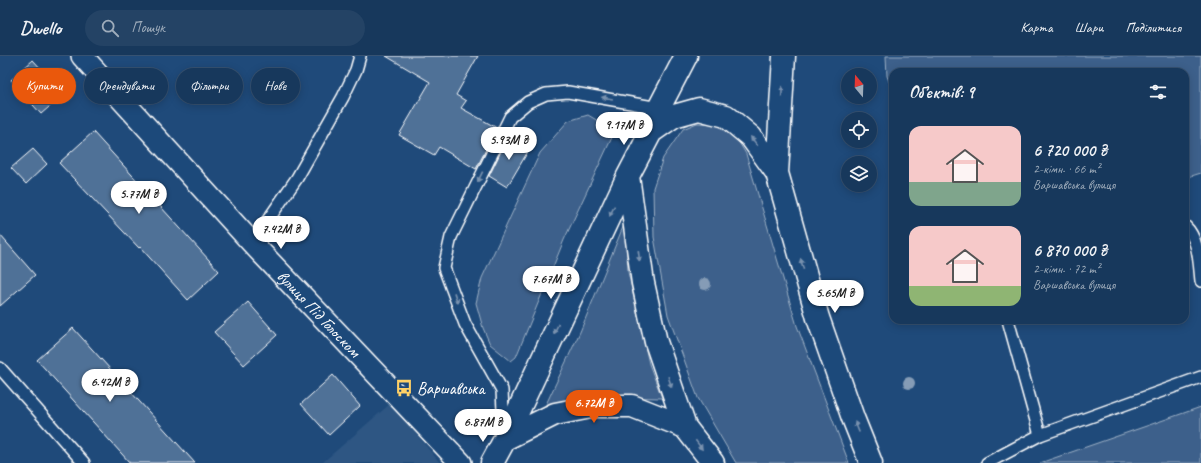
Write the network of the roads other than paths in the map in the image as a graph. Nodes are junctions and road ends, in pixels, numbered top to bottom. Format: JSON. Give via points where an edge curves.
{"nodes":[{"id":1,"x":82,"y":56,"type":"edge"},
{"id":2,"x":360,"y":56,"type":"edge"},
{"id":3,"x":686,"y":56,"type":"edge"},
{"id":4,"x":784,"y":56,"type":"edge"},
{"id":5,"x":659,"y":108,"type":"junction"},
{"id":6,"x":650,"y":132,"type":"junction"},
{"id":7,"x":777,"y":172,"type":"junction"},
{"id":8,"x":628,"y":176,"type":"junction"},
{"id":9,"x":1189,"y":231,"type":"edge"},
{"id":10,"x":252,"y":243,"type":"junction"},
{"id":11,"x":1201,"y":281,"type":"edge"},
{"id":12,"x":1009,"y":324,"type":"edge"},
{"id":13,"x":1,"y":370,"type":"edge"},
{"id":14,"x":1201,"y":378,"type":"edge"},
{"id":15,"x":685,"y":427,"type":"junction"},
{"id":16,"x":1040,"y":434,"type":"junction"},
{"id":17,"x":505,"y":439,"type":"junction"},
{"id":18,"x":84,"y":463,"type":"edge"},
{"id":19,"x":461,"y":463,"type":"edge"},
{"id":20,"x":492,"y":463,"type":"edge"},
{"id":21,"x":713,"y":463,"type":"edge"},
{"id":22,"x":871,"y":463,"type":"edge"},
{"id":23,"x":987,"y":463,"type":"edge"}],
"edges":[{"from":1,"to":10,"type":"street","name":"вулиця Під Голоском"},
{"from":2,"to":10,"type":"lane","via":[[343,97],[297,178]]},
{"from":3,"to":5,"type":"main road"},
{"from":7,"to":4,"type":"main road","one_way":true},
{"from":5,"to":6,"type":"main road"},
{"from":5,"to":17,"type":"lane","one_way":true,"via":[[568,92],[546,94],[528,102],[510,117],[451,237],[444,268],[466,324],[502,390]]},
{"from":7,"to":6,"type":"main road","one_way":true,"via":[[751,137],[726,116],[699,109],[674,116]]},
{"from":6,"to":8,"type":"main road"},
{"from":22,"to":7,"type":"main road","one_way":true,"via":[[818,318]]},
{"from":8,"to":15,"type":"main road","one_way":true,"via":[[643,283],[656,342]]},
{"from":8,"to":17,"type":"main road","one_way":true},
{"from":9,"to":11,"type":"lane","via":[[1197,249]]},
{"from":10,"to":19,"type":"street","name":"вулиця Під Голоском"},
{"from":12,"to":16,"type":"lane"},
{"from":13,"to":18,"type":"lane"},
{"from":14,"to":16,"type":"lane"},
{"from":15,"to":17,"type":"main road","via":[[632,406],[596,406],[555,414]]},
{"from":15,"to":21,"type":"main road","one_way":true},
{"from":16,"to":23,"type":"lane"},
{"from":17,"to":20,"type":"main road"}]}
